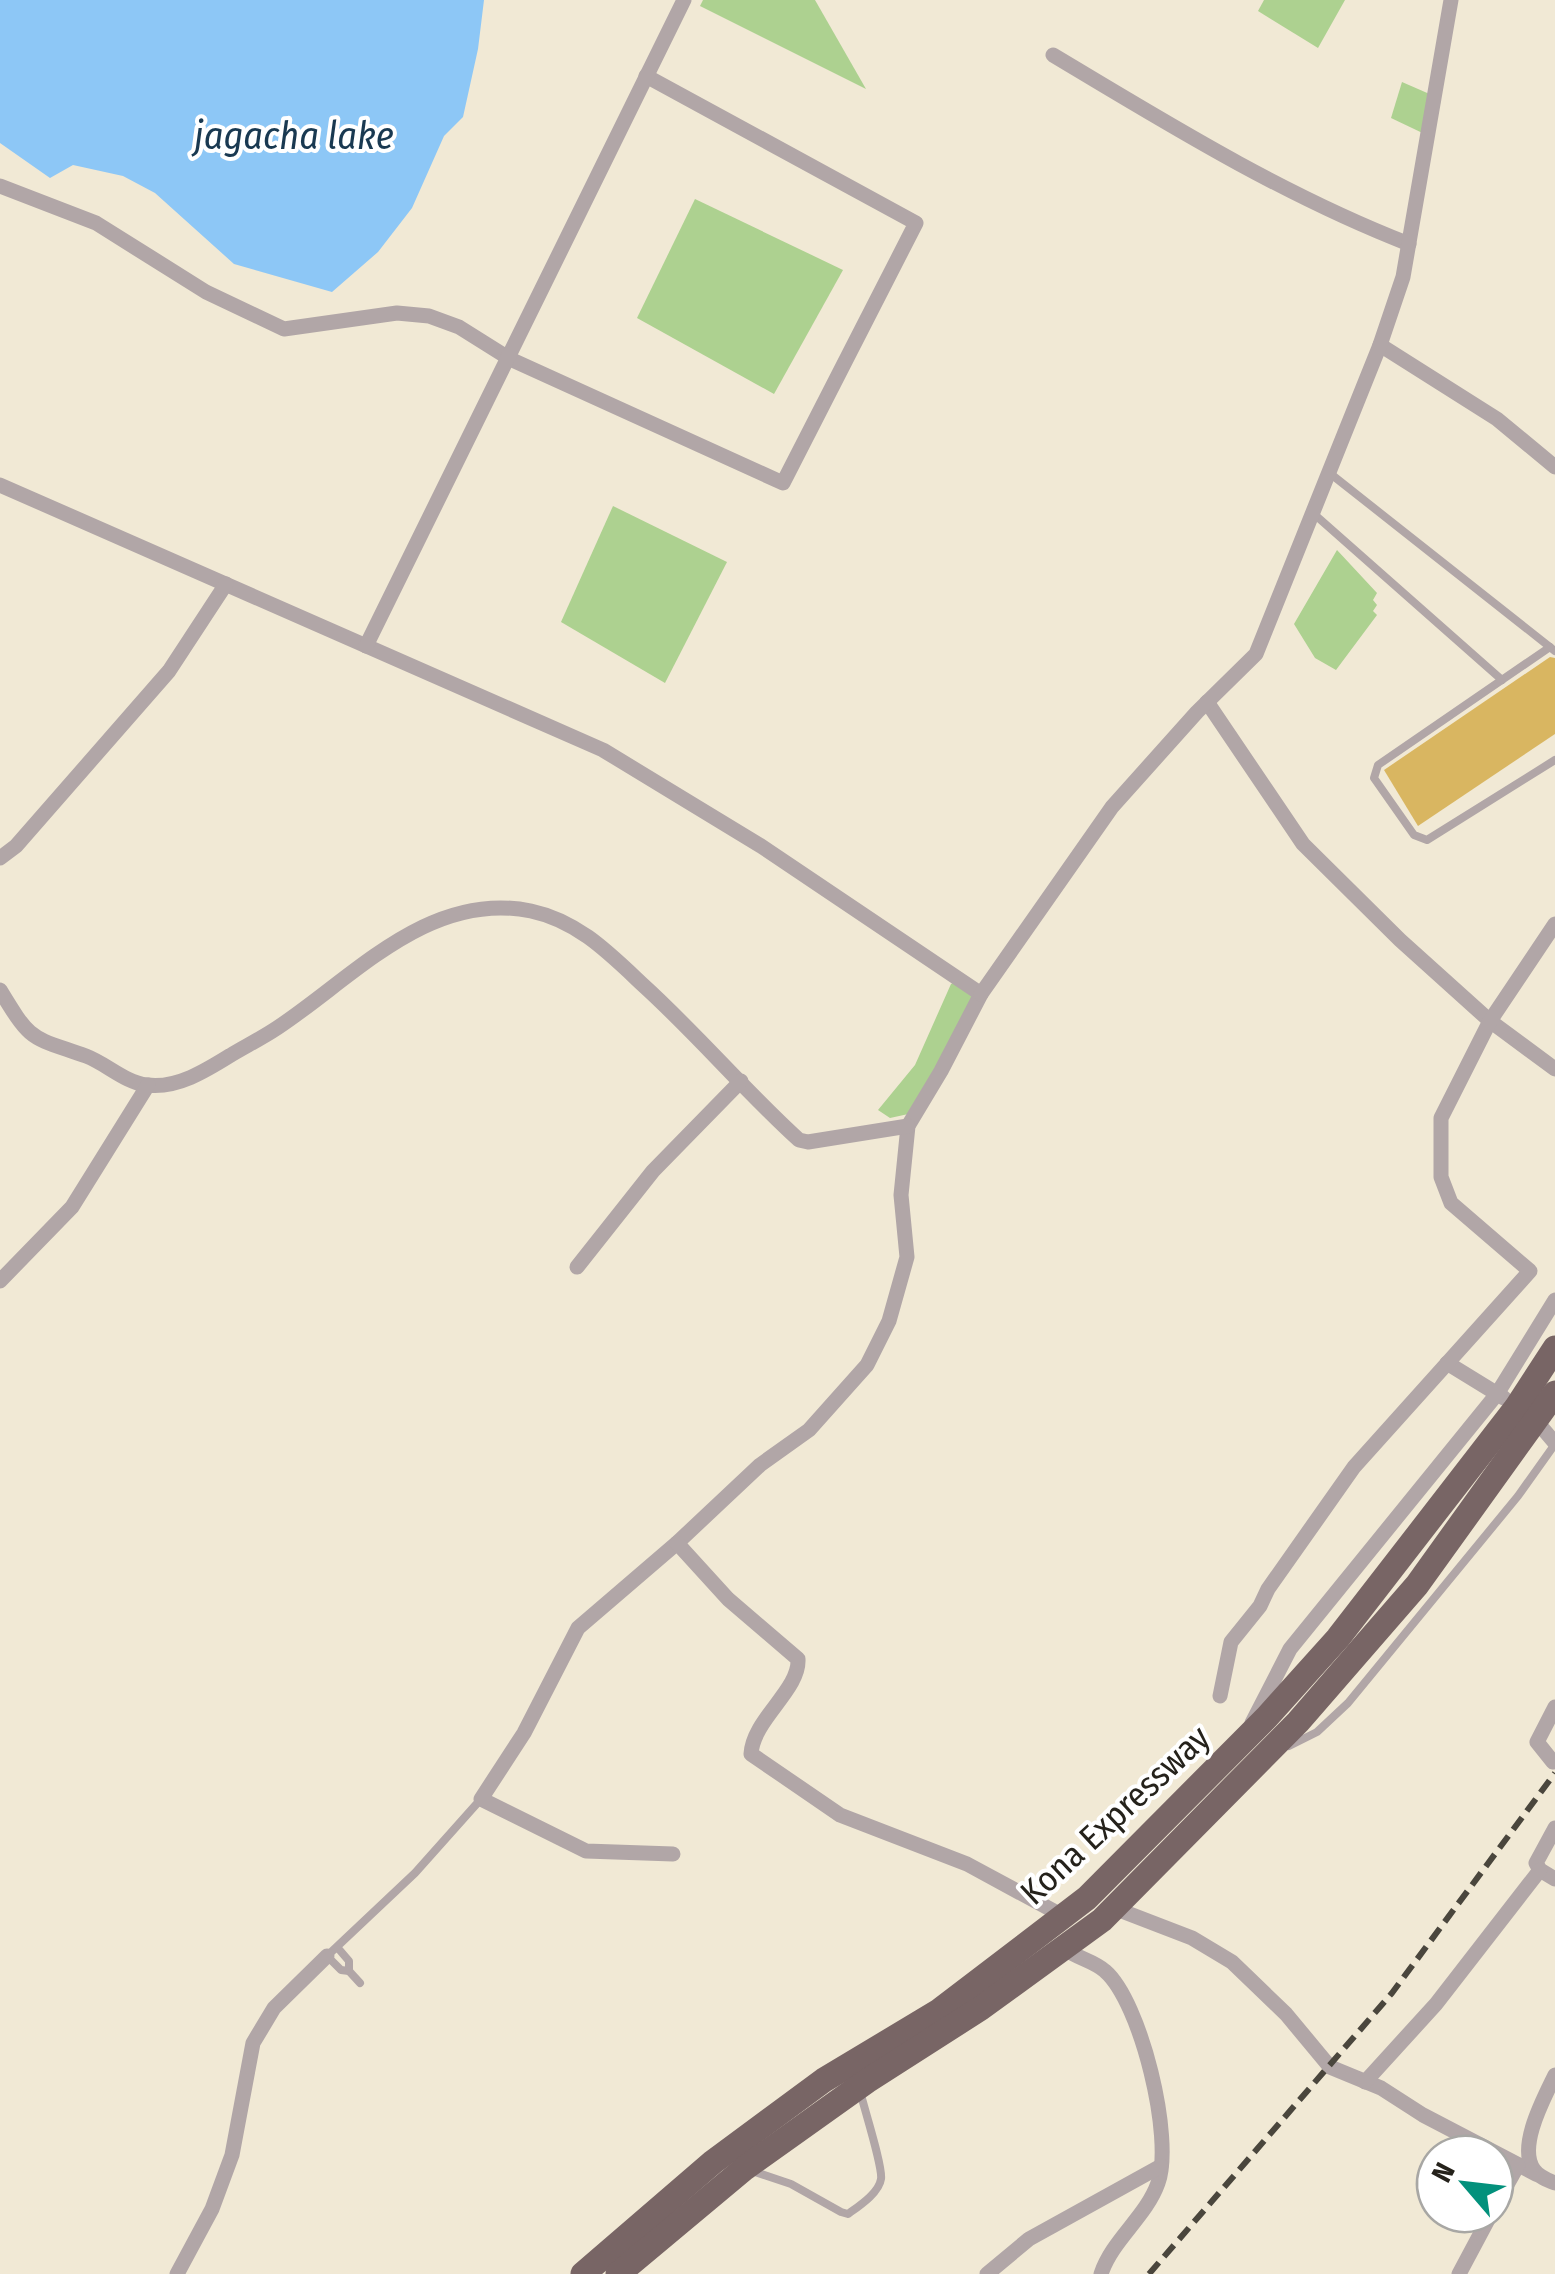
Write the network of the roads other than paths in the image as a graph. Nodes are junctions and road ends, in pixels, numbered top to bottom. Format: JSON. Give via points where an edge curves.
{"nodes":[{"id":1,"x":684,"y":0,"type":"edge"},
{"id":2,"x":1451,"y":0,"type":"edge"},
{"id":3,"x":1053,"y":55,"type":"dead end"},
{"id":4,"x":646,"y":76,"type":"junction"},
{"id":5,"x":0,"y":186,"type":"edge"},
{"id":6,"x":1408,"y":244,"type":"junction"},
{"id":7,"x":1380,"y":345,"type":"junction"},
{"id":8,"x":510,"y":359,"type":"junction"},
{"id":9,"x":1555,"y":467,"type":"edge"},
{"id":10,"x":1328,"y":471,"type":"junction"},
{"id":11,"x":0,"y":485,"type":"edge"},
{"id":12,"x":1312,"y":512,"type":"junction"},
{"id":13,"x":226,"y":584,"type":"junction"},
{"id":14,"x":366,"y":646,"type":"junction"},
{"id":15,"x":1552,"y":649,"type":"edge"},
{"id":16,"x":1502,"y":680,"type":"junction"},
{"id":17,"x":1207,"y":702,"type":"junction"},
{"id":18,"x":1555,"y":760,"type":"edge"},
{"id":19,"x":0,"y":858,"type":"edge"},
{"id":20,"x":1555,"y":924,"type":"edge"},
{"id":21,"x":0,"y":990,"type":"edge"},
{"id":22,"x":981,"y":994,"type":"junction"},
{"id":23,"x":1490,"y":1021,"type":"junction"},
{"id":24,"x":1555,"y":1068,"type":"edge"},
{"id":25,"x":741,"y":1081,"type":"junction"},
{"id":26,"x":148,"y":1085,"type":"junction"},
{"id":27,"x":908,"y":1126,"type":"junction"},
{"id":28,"x":577,"y":1267,"type":"dead end"},
{"id":29,"x":0,"y":1281,"type":"edge"},
{"id":30,"x":1555,"y":1300,"type":"edge"},
{"id":31,"x":1555,"y":1348,"type":"edge"},
{"id":32,"x":1447,"y":1364,"type":"junction"},
{"id":33,"x":1555,"y":1393,"type":"edge"},
{"id":34,"x":1518,"y":1406,"type":"junction"},
{"id":35,"x":1555,"y":1444,"type":"edge"},
{"id":36,"x":677,"y":1543,"type":"junction"},
{"id":37,"x":1220,"y":1696,"type":"dead end"},
{"id":38,"x":1555,"y":1707,"type":"edge"},
{"id":39,"x":1263,"y":1759,"type":"junction"},
{"id":40,"x":1553,"y":1762,"type":"edge"},
{"id":41,"x":481,"y":1799,"type":"junction"},
{"id":42,"x":1555,"y":1828,"type":"edge"},
{"id":43,"x":673,"y":1854,"type":"dead end"},
{"id":44,"x":1540,"y":1870,"type":"junction"},
{"id":45,"x":1555,"y":1880,"type":"edge"},
{"id":46,"x":1087,"y":1898,"type":"junction"},
{"id":47,"x":1108,"y":1914,"type":"junction"},
{"id":48,"x":1063,"y":1916,"type":"junction"},
{"id":49,"x":1064,"y":1949,"type":"junction"},
{"id":50,"x":332,"y":1952,"type":"junction"},
{"id":51,"x":360,"y":1983,"type":"dead end"},
{"id":52,"x":1555,"y":2075,"type":"edge"},
{"id":53,"x":1365,"y":2082,"type":"junction"},
{"id":54,"x":860,"y":2086,"type":"junction"},
{"id":55,"x":831,"y":2091,"type":"junction"},
{"id":56,"x":1518,"y":2164,"type":"junction"},
{"id":57,"x":1161,"y":2166,"type":"junction"},
{"id":58,"x":744,"y":2168,"type":"junction"},
{"id":59,"x":1515,"y":2169,"type":"edge"},
{"id":60,"x":1536,"y":2174,"type":"junction"},
{"id":61,"x":1555,"y":2184,"type":"edge"},
{"id":62,"x":1480,"y":2234,"type":"edge"},
{"id":63,"x":176,"y":2274,"type":"edge"},
{"id":64,"x":583,"y":2274,"type":"edge"},
{"id":65,"x":618,"y":2274,"type":"edge"},
{"id":66,"x":986,"y":2274,"type":"edge"},
{"id":67,"x":1101,"y":2274,"type":"edge"},
{"id":68,"x":1459,"y":2274,"type":"edge"}],
"edges":[{"from":1,"to":4,"type":"street"},
{"from":2,"to":6,"type":"street"},
{"from":3,"to":6,"type":"street","via":[[1313,202]]},
{"from":4,"to":8,"type":"street"},
{"from":4,"to":8,"type":"street","via":[[916,223],[783,483]]},
{"from":5,"to":8,"type":"street","via":[[96,223],[206,292],[284,328],[397,313],[430,316]]},
{"from":6,"to":7,"type":"street"},
{"from":7,"to":9,"type":"street","via":[[1497,419]]},
{"from":7,"to":10,"type":"street"},
{"from":8,"to":14,"type":"street"},
{"from":10,"to":12,"type":"street"},
{"from":10,"to":15,"type":"lane"},
{"from":11,"to":13,"type":"street"},
{"from":12,"to":16,"type":"lane"},
{"from":12,"to":17,"type":"street","via":[[1256,654]]},
{"from":13,"to":14,"type":"street"},
{"from":13,"to":19,"type":"street","via":[[169,671]]},
{"from":14,"to":22,"type":"street","via":[[603,750],[761,846]]},
{"from":15,"to":16,"type":"lane"},
{"from":16,"to":18,"type":"lane","via":[[1378,765],[1374,778],[1414,835],[1427,840]]},
{"from":17,"to":22,"type":"street","via":[[1112,807]]},
{"from":17,"to":23,"type":"street","via":[[1303,844]]},
{"from":20,"to":23,"type":"street"},
{"from":21,"to":26,"type":"street","via":[[33,1038]]},
{"from":22,"to":27,"type":"street"},
{"from":23,"to":24,"type":"street"},
{"from":23,"to":32,"type":"street","via":[[1441,1118],[1442,1177],[1451,1203],[1530,1270]]},
{"from":25,"to":26,"type":"street","via":[[584,933],[548,915],[495,908],[406,935],[218,1063],[178,1083]]},
{"from":25,"to":27,"type":"street","via":[[799,1140]]},
{"from":25,"to":28,"type":"street","via":[[653,1171]]},
{"from":26,"to":29,"type":"street","via":[[72,1207]]},
{"from":27,"to":36,"type":"street","via":[[901,1195],[906,1257],[889,1321],[867,1364],[808,1430]]},
{"from":30,"to":34,"type":"street"},
{"from":31,"to":34,"type":"highway","name":"Kona Expressway"},
{"from":32,"to":34,"type":"street"},
{"from":32,"to":37,"type":"street","via":[[1354,1468],[1231,1642]]},
{"from":33,"to":34,"type":"highway","name":"Kona Expressway"},
{"from":34,"to":35,"type":"street"},
{"from":34,"to":39,"type":"highway","name":"Kona Expressway","via":[[1417,1585]]},
{"from":34,"to":46,"type":"highway","name":"Kona Expressway","via":[[1338,1638]]},
{"from":35,"to":39,"type":"lane","via":[[1348,1703],[1317,1732]]},
{"from":36,"to":41,"type":"street","via":[[578,1628]]},
{"from":36,"to":48,"type":"street","via":[[728,1599],[798,1658],[751,1754],[840,1815],[967,1864]]},
{"from":38,"to":40,"type":"street","via":[[1538,1742]]},
{"from":39,"to":47,"type":"highway","name":"Kona Expressway"},
{"from":41,"to":43,"type":"street","via":[[586,1852]]},
{"from":41,"to":50,"type":"lane","via":[[415,1874]]},
{"from":42,"to":44,"type":"street","via":[[1538,1857]]},
{"from":44,"to":45,"type":"street"},
{"from":44,"to":53,"type":"street","via":[[1436,2004]]},
{"from":46,"to":47,"type":"highway"},
{"from":46,"to":48,"type":"highway","name":"Kona Expressway"},
{"from":47,"to":49,"type":"highway","name":"Kona Expressway"},
{"from":47,"to":53,"type":"street","via":[[1192,1938],[1232,1962],[1330,2067]]},
{"from":48,"to":55,"type":"highway","name":"Kona Expressway"},
{"from":49,"to":54,"type":"highway","name":"Kona Expressway"},
{"from":49,"to":57,"type":"street","via":[[1106,1971],[1137,2022],[1150,2067]]},
{"from":50,"to":51,"type":"lane","via":[[341,1970]]},
{"from":50,"to":63,"type":"street","via":[[274,2008],[253,2042],[232,2155]]},
{"from":52,"to":60,"type":"street","via":[[1533,2122],[1528,2159]]},
{"from":53,"to":56,"type":"street"},
{"from":54,"to":55,"type":"highway","name":"Kona Expressway"},
{"from":54,"to":58,"type":"lane","via":[[882,2175],[848,2214]]},
{"from":55,"to":58,"type":"highway","name":"Kona Expressway"},
{"from":55,"to":64,"type":"highway","name":"Kona Expressway","via":[[713,2162]]},
{"from":56,"to":59,"type":"street"},
{"from":56,"to":60,"type":"street"},
{"from":57,"to":66,"type":"street","via":[[1029,2240]]},
{"from":57,"to":67,"type":"street","via":[[1145,2207]]},
{"from":58,"to":65,"type":"highway","name":"Kona Expressway"},
{"from":60,"to":61,"type":"street"},
{"from":62,"to":68,"type":"street"}]}
